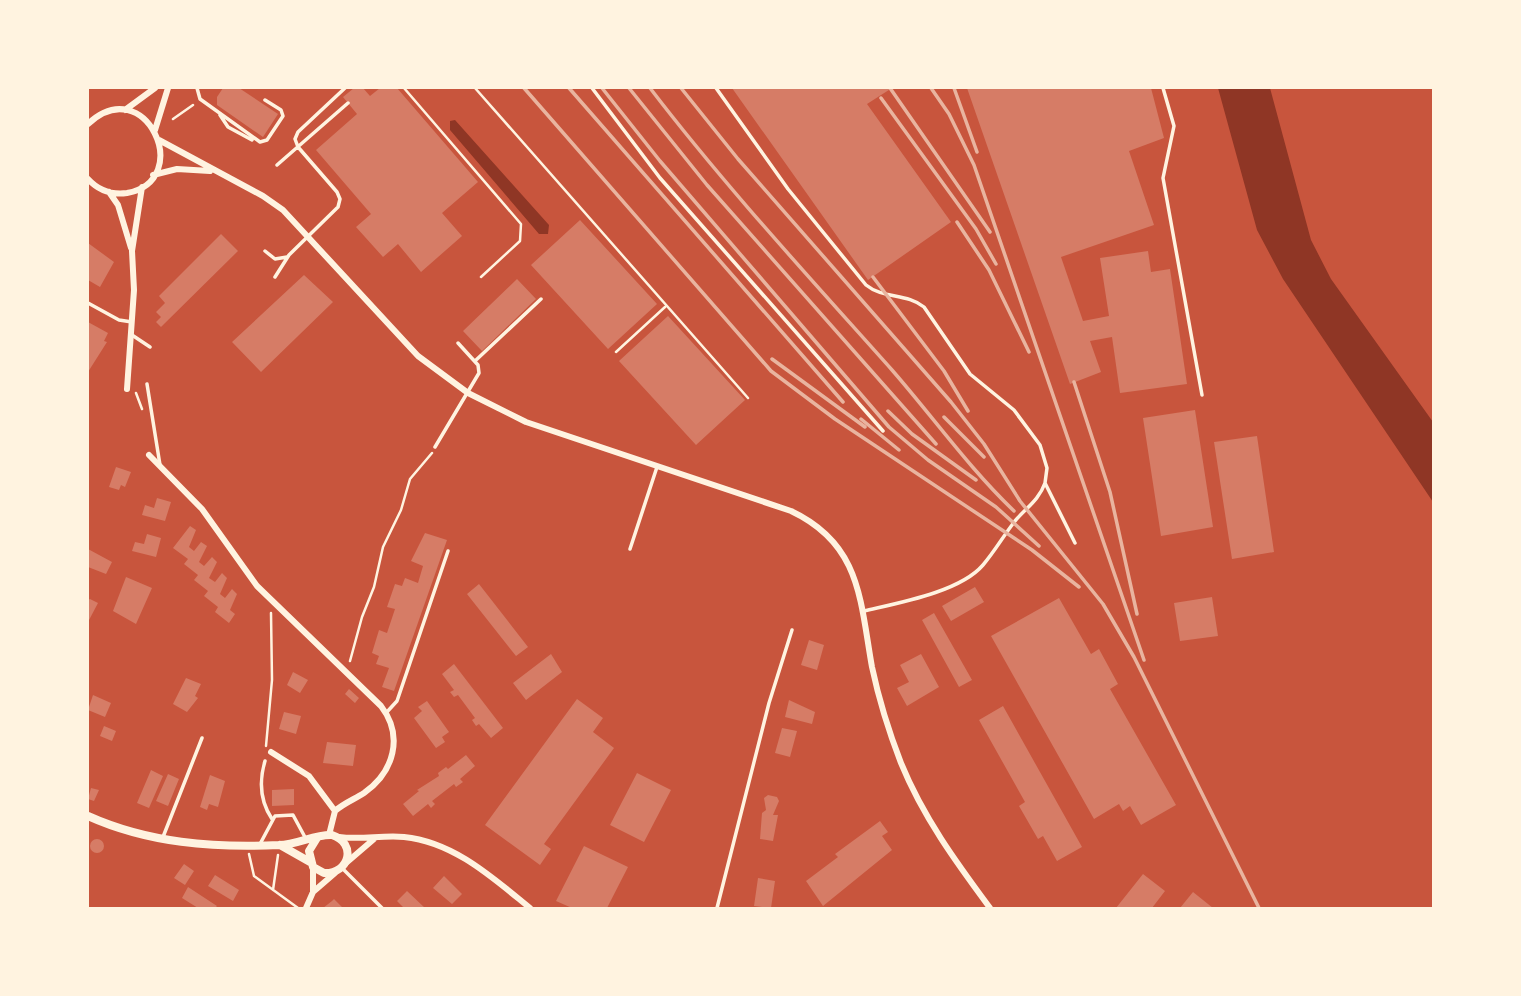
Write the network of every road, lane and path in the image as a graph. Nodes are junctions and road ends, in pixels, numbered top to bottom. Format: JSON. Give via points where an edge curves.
{"nodes":[{"id":1,"x":155,"y":88,"type":"edge"},
{"id":2,"x":168,"y":88,"type":"edge"},
{"id":3,"x":197,"y":88,"type":"edge"},
{"id":4,"x":345,"y":88,"type":"edge"},
{"id":5,"x":404,"y":88,"type":"edge"},
{"id":6,"x":475,"y":88,"type":"edge"},
{"id":7,"x":592,"y":88,"type":"edge"},
{"id":8,"x":716,"y":88,"type":"edge"},
{"id":9,"x":1163,"y":88,"type":"edge"},
{"id":10,"x":265,"y":100,"type":"dead end"},
{"id":11,"x":348,"y":103,"type":"dead end"},
{"id":12,"x":190,"y":108,"type":"dead end"},
{"id":13,"x":125,"y":110,"type":"junction"},
{"id":14,"x":91,"y":118,"type":"edge"},
{"id":15,"x":173,"y":119,"type":"dead end"},
{"id":16,"x":88,"y":124,"type":"edge"},
{"id":17,"x":155,"y":130,"type":"junction"},
{"id":18,"x":159,"y":140,"type":"junction"},
{"id":19,"x":298,"y":147,"type":"junction"},
{"id":20,"x":277,"y":165,"type":"dead end"},
{"id":21,"x":215,"y":172,"type":"junction"},
{"id":22,"x":153,"y":175,"type":"junction"},
{"id":23,"x":88,"y":179,"type":"edge"},
{"id":24,"x":96,"y":187,"type":"junction"},
{"id":25,"x":142,"y":187,"type":"junction"},
{"id":26,"x":88,"y":189,"type":"edge"},
{"id":27,"x":109,"y":192,"type":"junction"},
{"id":28,"x":309,"y":236,"type":"junction"},
{"id":29,"x":132,"y":251,"type":"junction"},
{"id":30,"x":265,"y":251,"type":"dead end"},
{"id":31,"x":289,"y":255,"type":"junction"},
{"id":32,"x":275,"y":276,"type":"dead end"},
{"id":33,"x":481,"y":277,"type":"dead end"},
{"id":34,"x":541,"y":299,"type":"dead end"},
{"id":35,"x":88,"y":303,"type":"edge"},
{"id":36,"x":666,"y":306,"type":"junction"},
{"id":37,"x":132,"y":322,"type":"junction"},
{"id":38,"x":130,"y":335,"type":"junction"},
{"id":39,"x":458,"y":343,"type":"dead end"},
{"id":40,"x":150,"y":347,"type":"dead end"},
{"id":41,"x":615,"y":352,"type":"dead end"},
{"id":42,"x":475,"y":361,"type":"junction"},
{"id":43,"x":147,"y":384,"type":"dead end"},
{"id":44,"x":127,"y":389,"type":"joint"},
{"id":45,"x":468,"y":393,"type":"junction"},
{"id":46,"x":1202,"y":395,"type":"dead end"},
{"id":47,"x":748,"y":397,"type":"dead end"},
{"id":48,"x":151,"y":419,"type":"junction"},
{"id":49,"x":883,"y":431,"type":"dead end"},
{"id":50,"x":435,"y":447,"type":"joint"},
{"id":51,"x":149,"y":455,"type":"dead end"},
{"id":52,"x":160,"y":467,"type":"junction"},
{"id":53,"x":657,"y":467,"type":"junction"},
{"id":54,"x":1045,"y":484,"type":"junction"},
{"id":55,"x":1075,"y":542,"type":"dead end"},
{"id":56,"x":630,"y":549,"type":"dead end"},
{"id":57,"x":448,"y":551,"type":"dead end"},
{"id":58,"x":270,"y":599,"type":"junction"},
{"id":59,"x":864,"y":611,"type":"junction"},
{"id":60,"x":792,"y":630,"type":"dead end"},
{"id":61,"x":347,"y":673,"type":"junction"},
{"id":62,"x":386,"y":713,"type":"junction"},
{"id":63,"x":202,"y":738,"type":"dead end"},
{"id":64,"x":271,"y":752,"type":"joint"},
{"id":65,"x":265,"y":761,"type":"dead end"},
{"id":66,"x":335,"y":811,"type":"junction"},
{"id":67,"x":88,"y":816,"type":"edge"},
{"id":68,"x":272,"y":819,"type":"junction"},
{"id":69,"x":329,"y":835,"type":"junction"},
{"id":70,"x":317,"y":838,"type":"junction"},
{"id":71,"x":339,"y":838,"type":"junction"},
{"id":72,"x":374,"y":839,"type":"junction"},
{"id":73,"x":161,"y":841,"type":"junction"},
{"id":74,"x":307,"y":841,"type":"junction"},
{"id":75,"x":248,"y":844,"type":"junction"},
{"id":76,"x":259,"y":845,"type":"junction"},
{"id":77,"x":279,"y":849,"type":"junction"},
{"id":78,"x":312,"y":864,"type":"junction"},
{"id":79,"x":341,"y":869,"type":"junction"},
{"id":80,"x":273,"y":890,"type":"junction"},
{"id":81,"x":313,"y":892,"type":"junction"},
{"id":82,"x":298,"y":908,"type":"edge"},
{"id":83,"x":306,"y":908,"type":"edge"},
{"id":84,"x":382,"y":908,"type":"edge"},
{"id":85,"x":530,"y":908,"type":"edge"},
{"id":86,"x":717,"y":908,"type":"edge"},
{"id":87,"x":990,"y":908,"type":"edge"}],
"edges":[{"from":1,"to":13,"type":"street"},
{"from":2,"to":17,"type":"street"},
{"from":3,"to":10,"type":"lane","via":[[198,97],[255,140],[267,140],[283,116]]},
{"from":4,"to":19,"type":"lane","via":[[298,132]]},
{"from":5,"to":33,"type":"path","via":[[521,224],[520,241]]},
{"from":6,"to":36,"type":"path"},
{"from":7,"to":49,"type":"lane","via":[[660,178]]},
{"from":8,"to":54,"type":"lane","via":[[788,189],[866,285],[876,292],[918,302],[970,374],[1014,410],[1043,452]]},
{"from":9,"to":46,"type":"lane","via":[[1174,126],[1163,178]]},
{"from":11,"to":19,"type":"lane"},
{"from":12,"to":15,"type":"path"},
{"from":13,"to":14,"type":"street"},
{"from":13,"to":17,"type":"street","via":[[139,115]]},
{"from":14,"to":16,"type":"street"},
{"from":17,"to":18,"type":"street"},
{"from":18,"to":21,"type":"street"},
{"from":18,"to":22,"type":"street","via":[[160,158]]},
{"from":19,"to":20,"type":"lane"},
{"from":19,"to":28,"type":"lane","via":[[340,199],[336,211]]},
{"from":21,"to":22,"type":"street","via":[[177,169]]},
{"from":21,"to":28,"type":"street","via":[[273,202]]},
{"from":22,"to":25,"type":"street"},
{"from":23,"to":24,"type":"street"},
{"from":24,"to":26,"type":"street"},
{"from":24,"to":27,"type":"street"},
{"from":25,"to":27,"type":"street","via":[[126,193]]},
{"from":25,"to":29,"type":"street"},
{"from":27,"to":29,"type":"street","via":[[118,205]]},
{"from":28,"to":31,"type":"lane"},
{"from":28,"to":45,"type":"street","via":[[418,356]]},
{"from":29,"to":37,"type":"street"},
{"from":30,"to":31,"type":"lane","via":[[275,259]]},
{"from":31,"to":32,"type":"lane"},
{"from":34,"to":42,"type":"lane"},
{"from":35,"to":37,"type":"lane"},
{"from":36,"to":41,"type":"path"},
{"from":36,"to":47,"type":"path"},
{"from":37,"to":38,"type":"street"},
{"from":38,"to":40,"type":"lane"},
{"from":38,"to":44,"type":"street"},
{"from":39,"to":42,"type":"lane"},
{"from":42,"to":45,"type":"lane","via":[[480,373]]},
{"from":43,"to":48,"type":"lane"},
{"from":44,"to":48,"type":"path","via":[[138,393],[141,408]]},
{"from":45,"to":50,"type":"lane"},
{"from":45,"to":53,"type":"street","via":[[526,422]]},
{"from":48,"to":52,"type":"lane"},
{"from":50,"to":61,"type":"path","via":[[410,479],[380,554]]},
{"from":51,"to":52,"type":"street"},
{"from":52,"to":58,"type":"street","via":[[202,509],[244,572]]},
{"from":53,"to":56,"type":"lane"},
{"from":53,"to":59,"type":"street","via":[[791,511],[813,523],[847,561]]},
{"from":54,"to":55,"type":"lane"},
{"from":54,"to":59,"type":"lane","via":[[978,571],[916,599]]},
{"from":57,"to":62,"type":"lane","via":[[397,701]]},
{"from":58,"to":61,"type":"street"},
{"from":58,"to":64,"type":"path","via":[[272,680],[264,738]]},
{"from":59,"to":87,"type":"street","via":[[878,690],[902,764],[937,834]]},
{"from":60,"to":86,"type":"lane"},
{"from":61,"to":62,"type":"street"},
{"from":62,"to":66,"type":"street","via":[[396,746],[384,773],[366,792]]},
{"from":63,"to":73,"type":"lane"},
{"from":64,"to":66,"type":"street","via":[[309,776]]},
{"from":65,"to":68,"type":"lane","via":[[259,783]]},
{"from":66,"to":69,"type":"street"},
{"from":67,"to":73,"type":"street"},
{"from":68,"to":74,"type":"lane","via":[[293,816]]},
{"from":68,"to":76,"type":"lane"},
{"from":69,"to":70,"type":"street"},
{"from":69,"to":71,"type":"street"},
{"from":70,"to":74,"type":"street"},
{"from":70,"to":78,"type":"street","via":[[310,849]]},
{"from":71,"to":72,"type":"street"},
{"from":71,"to":79,"type":"street","via":[[348,851]]},
{"from":72,"to":79,"type":"street"},
{"from":72,"to":85,"type":"street","via":[[407,838],[450,852],[483,870]]},
{"from":73,"to":75,"type":"street"},
{"from":74,"to":77,"type":"street"},
{"from":75,"to":76,"type":"street"},
{"from":75,"to":80,"type":"path","via":[[253,874]]},
{"from":76,"to":77,"type":"street"},
{"from":77,"to":78,"type":"street"},
{"from":77,"to":80,"type":"path"},
{"from":78,"to":79,"type":"street","via":[[324,873]]},
{"from":78,"to":81,"type":"street"},
{"from":79,"to":81,"type":"street"},
{"from":79,"to":84,"type":"lane"},
{"from":80,"to":82,"type":"path"},
{"from":81,"to":83,"type":"street"}]}
